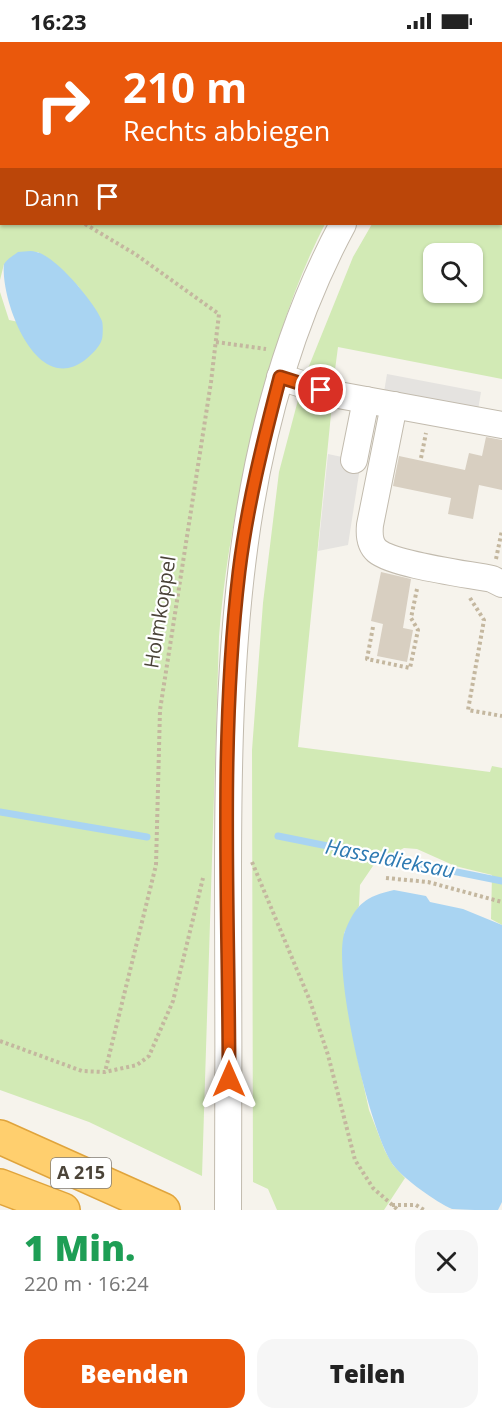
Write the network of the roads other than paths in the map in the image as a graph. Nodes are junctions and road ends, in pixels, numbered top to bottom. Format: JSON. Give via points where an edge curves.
{"nodes":[{"id":1,"x":343,"y":225,"type":"edge"},
{"id":2,"x":280,"y":377,"type":"junction"},
{"id":3,"x":366,"y":400,"type":"junction"},
{"id":4,"x":394,"y":405,"type":"junction"},
{"id":5,"x":502,"y":425,"type":"edge"},
{"id":6,"x":354,"y":460,"type":"dead end"},
{"id":7,"x":502,"y":584,"type":"edge"},
{"id":8,"x":0,"y":1137,"type":"edge"},
{"id":9,"x":0,"y":1186,"type":"edge"},
{"id":10,"x":40,"y":1210,"type":"edge"},
{"id":11,"x":63,"y":1210,"type":"edge"},
{"id":12,"x":163,"y":1210,"type":"edge"},
{"id":13,"x":228,"y":1210,"type":"edge"}],
"edges":[{"from":1,"to":2,"type":"street","via":[[308,300]]},
{"from":2,"to":3,"type":"street"},
{"from":2,"to":13,"type":"street","via":[[259,458],[239,572],[231,696]]},
{"from":3,"to":4,"type":"street"},
{"from":3,"to":6,"type":"street"},
{"from":4,"to":5,"type":"street"},
{"from":4,"to":7,"type":"street","via":[[369,534],[376,550]]},
{"from":8,"to":12,"type":"highway","number":"A 215"},
{"from":9,"to":10,"type":"highway"},
{"from":9,"to":11,"type":"highway","number":"A 215"}]}
